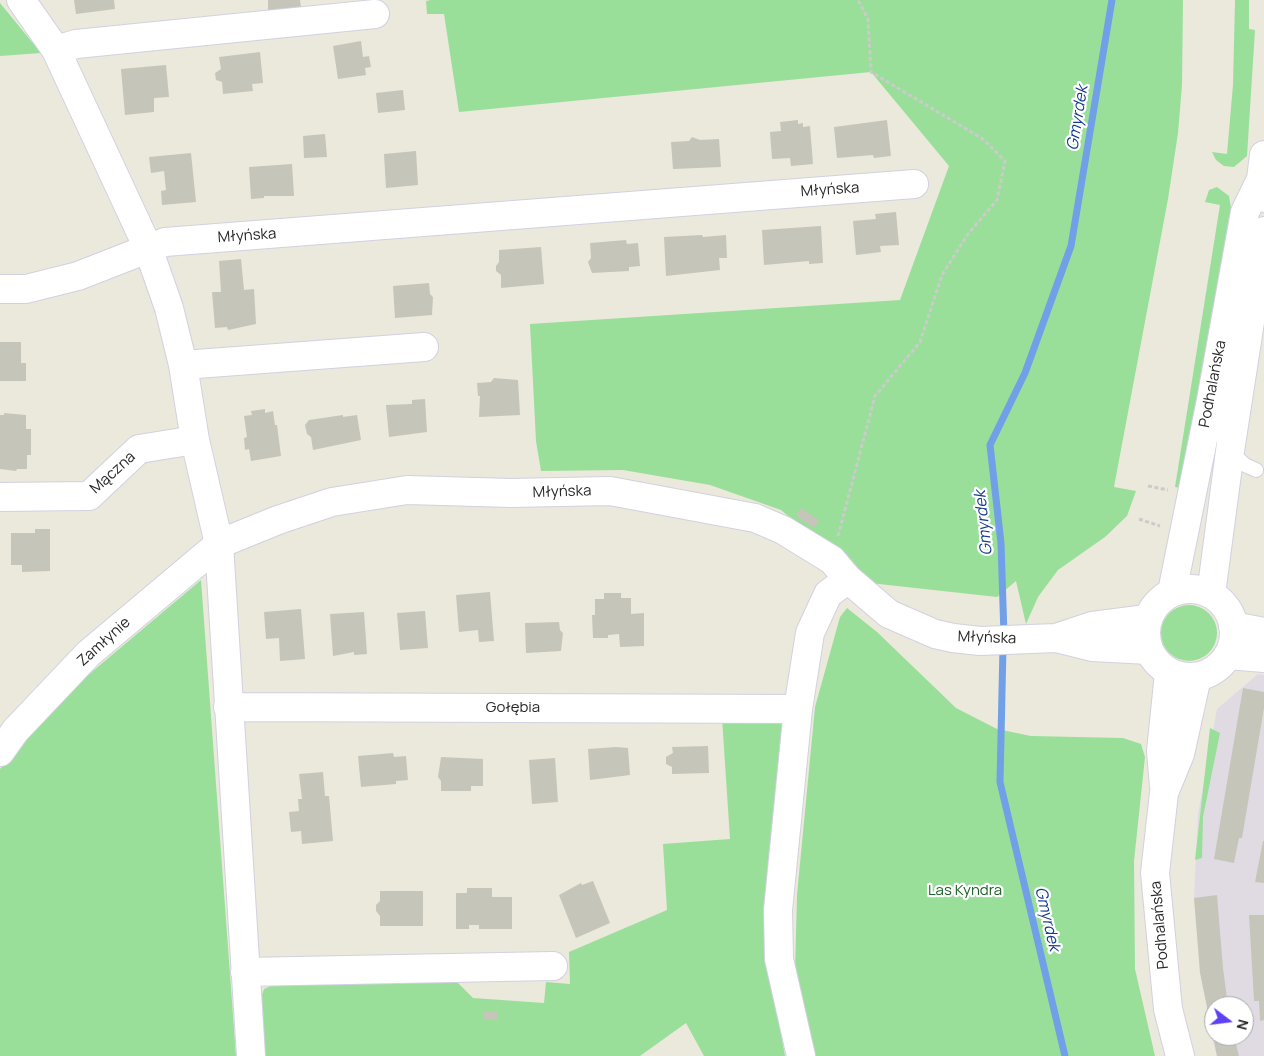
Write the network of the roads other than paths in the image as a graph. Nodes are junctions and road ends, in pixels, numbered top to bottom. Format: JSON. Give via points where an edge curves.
{"nodes":[{"id":1,"x":21,"y":0,"type":"edge"},
{"id":2,"x":375,"y":14,"type":"dead end"},
{"id":3,"x":56,"y":50,"type":"junction"},
{"id":4,"x":1263,"y":178,"type":"edge"},
{"id":5,"x":914,"y":184,"type":"dead end"},
{"id":6,"x":1264,"y":231,"type":"edge"},
{"id":7,"x":148,"y":248,"type":"junction"},
{"id":8,"x":0,"y":289,"type":"edge"},
{"id":9,"x":424,"y":347,"type":"dead end"},
{"id":10,"x":183,"y":366,"type":"junction"},
{"id":11,"x":1211,"y":400,"type":"junction"},
{"id":12,"x":195,"y":440,"type":"junction"},
{"id":13,"x":1230,"y":451,"type":"junction"},
{"id":14,"x":1260,"y":470,"type":"edge"},
{"id":15,"x":1224,"y":491,"type":"junction"},
{"id":16,"x":0,"y":497,"type":"edge"},
{"id":17,"x":219,"y":544,"type":"junction"},
{"id":18,"x":840,"y":570,"type":"junction"},
{"id":19,"x":1172,"y":592,"type":"junction"},
{"id":20,"x":1211,"y":594,"type":"junction"},
{"id":21,"x":1147,"y":620,"type":"junction"},
{"id":22,"x":1234,"y":626,"type":"junction"},
{"id":23,"x":1264,"y":632,"type":"edge"},
{"id":24,"x":1056,"y":638,"type":"junction"},
{"id":25,"x":1149,"y":650,"type":"junction"},
{"id":26,"x":1228,"y":655,"type":"junction"},
{"id":27,"x":1264,"y":658,"type":"edge"},
{"id":28,"x":1169,"y":673,"type":"junction"},
{"id":29,"x":1197,"y":677,"type":"junction"},
{"id":30,"x":228,"y":707,"type":"junction"},
{"id":31,"x":798,"y":709,"type":"junction"},
{"id":32,"x":0,"y":752,"type":"edge"},
{"id":33,"x":1164,"y":793,"type":"junction"},
{"id":34,"x":553,"y":966,"type":"dead end"},
{"id":35,"x":244,"y":972,"type":"junction"},
{"id":36,"x":251,"y":1056,"type":"edge"},
{"id":37,"x":801,"y":1056,"type":"edge"},
{"id":38,"x":1180,"y":1056,"type":"edge"}],
"edges":[{"from":1,"to":3,"type":"street"},
{"from":2,"to":3,"type":"street","via":[[76,44]]},
{"from":3,"to":7,"type":"street"},
{"from":4,"to":11,"type":"street","name":"Podhalańska","via":[[1245,212]]},
{"from":5,"to":7,"type":"street","name":"Młyńska","via":[[165,242]]},
{"from":6,"to":13,"type":"street","name":"Podhalańska"},
{"from":7,"to":8,"type":"street","via":[[78,276],[26,289]]},
{"from":7,"to":10,"type":"street","via":[[169,308]]},
{"from":9,"to":10,"type":"street"},
{"from":10,"to":12,"type":"street"},
{"from":11,"to":13,"type":"lane"},
{"from":11,"to":19,"type":"street","name":"Podhalańska"},
{"from":12,"to":16,"type":"street","name":"Mączna","via":[[139,449],[89,496]]},
{"from":12,"to":17,"type":"street"},
{"from":13,"to":14,"type":"lane","via":[[1245,465]]},
{"from":13,"to":15,"type":"street","name":"Podhalańska"},
{"from":14,"to":15,"type":"lane","via":[[1239,476]]},
{"from":15,"to":20,"type":"street","name":"Podhalańska"},
{"from":17,"to":18,"type":"street","name":"Młyńska","via":[[332,502],[370,495],[407,490],[610,491],[755,518],[783,530]]},
{"from":17,"to":30,"type":"street"},
{"from":17,"to":32,"type":"street","name":"Zamłynie","via":[[88,654],[15,731]]},
{"from":18,"to":24,"type":"street","name":"Młyńska","via":[[889,614],[953,638],[980,641]]},
{"from":18,"to":31,"type":"street","via":[[813,625]]},
{"from":19,"to":20,"type":"street","via":[[1192,589]]},
{"from":19,"to":21,"type":"street","via":[[1154,606]]},
{"from":20,"to":22,"type":"street","via":[[1226,607]]},
{"from":21,"to":24,"type":"street","name":"Młyńska","via":[[1092,626]]},
{"from":21,"to":25,"type":"street","via":[[1145,635]]},
{"from":22,"to":23,"type":"street"},
{"from":22,"to":26,"type":"street"},
{"from":24,"to":25,"type":"street","name":"Młyńska","via":[[1092,648]]},
{"from":25,"to":28,"type":"street"},
{"from":26,"to":27,"type":"street"},
{"from":26,"to":29,"type":"street","via":[[1218,667]]},
{"from":28,"to":29,"type":"street"},
{"from":28,"to":33,"type":"street","name":"Podhalańska","via":[[1161,752]]},
{"from":29,"to":33,"type":"street","name":"Podhalańska","via":[[1180,754]]},
{"from":30,"to":31,"type":"street","name":"Gołębia"},
{"from":30,"to":35,"type":"street"},
{"from":31,"to":37,"type":"street","via":[[778,910],[779,959]]},
{"from":33,"to":38,"type":"street","name":"Podhalańska","via":[[1155,873],[1168,1009]]},
{"from":34,"to":35,"type":"street"},
{"from":35,"to":36,"type":"street"}]}
